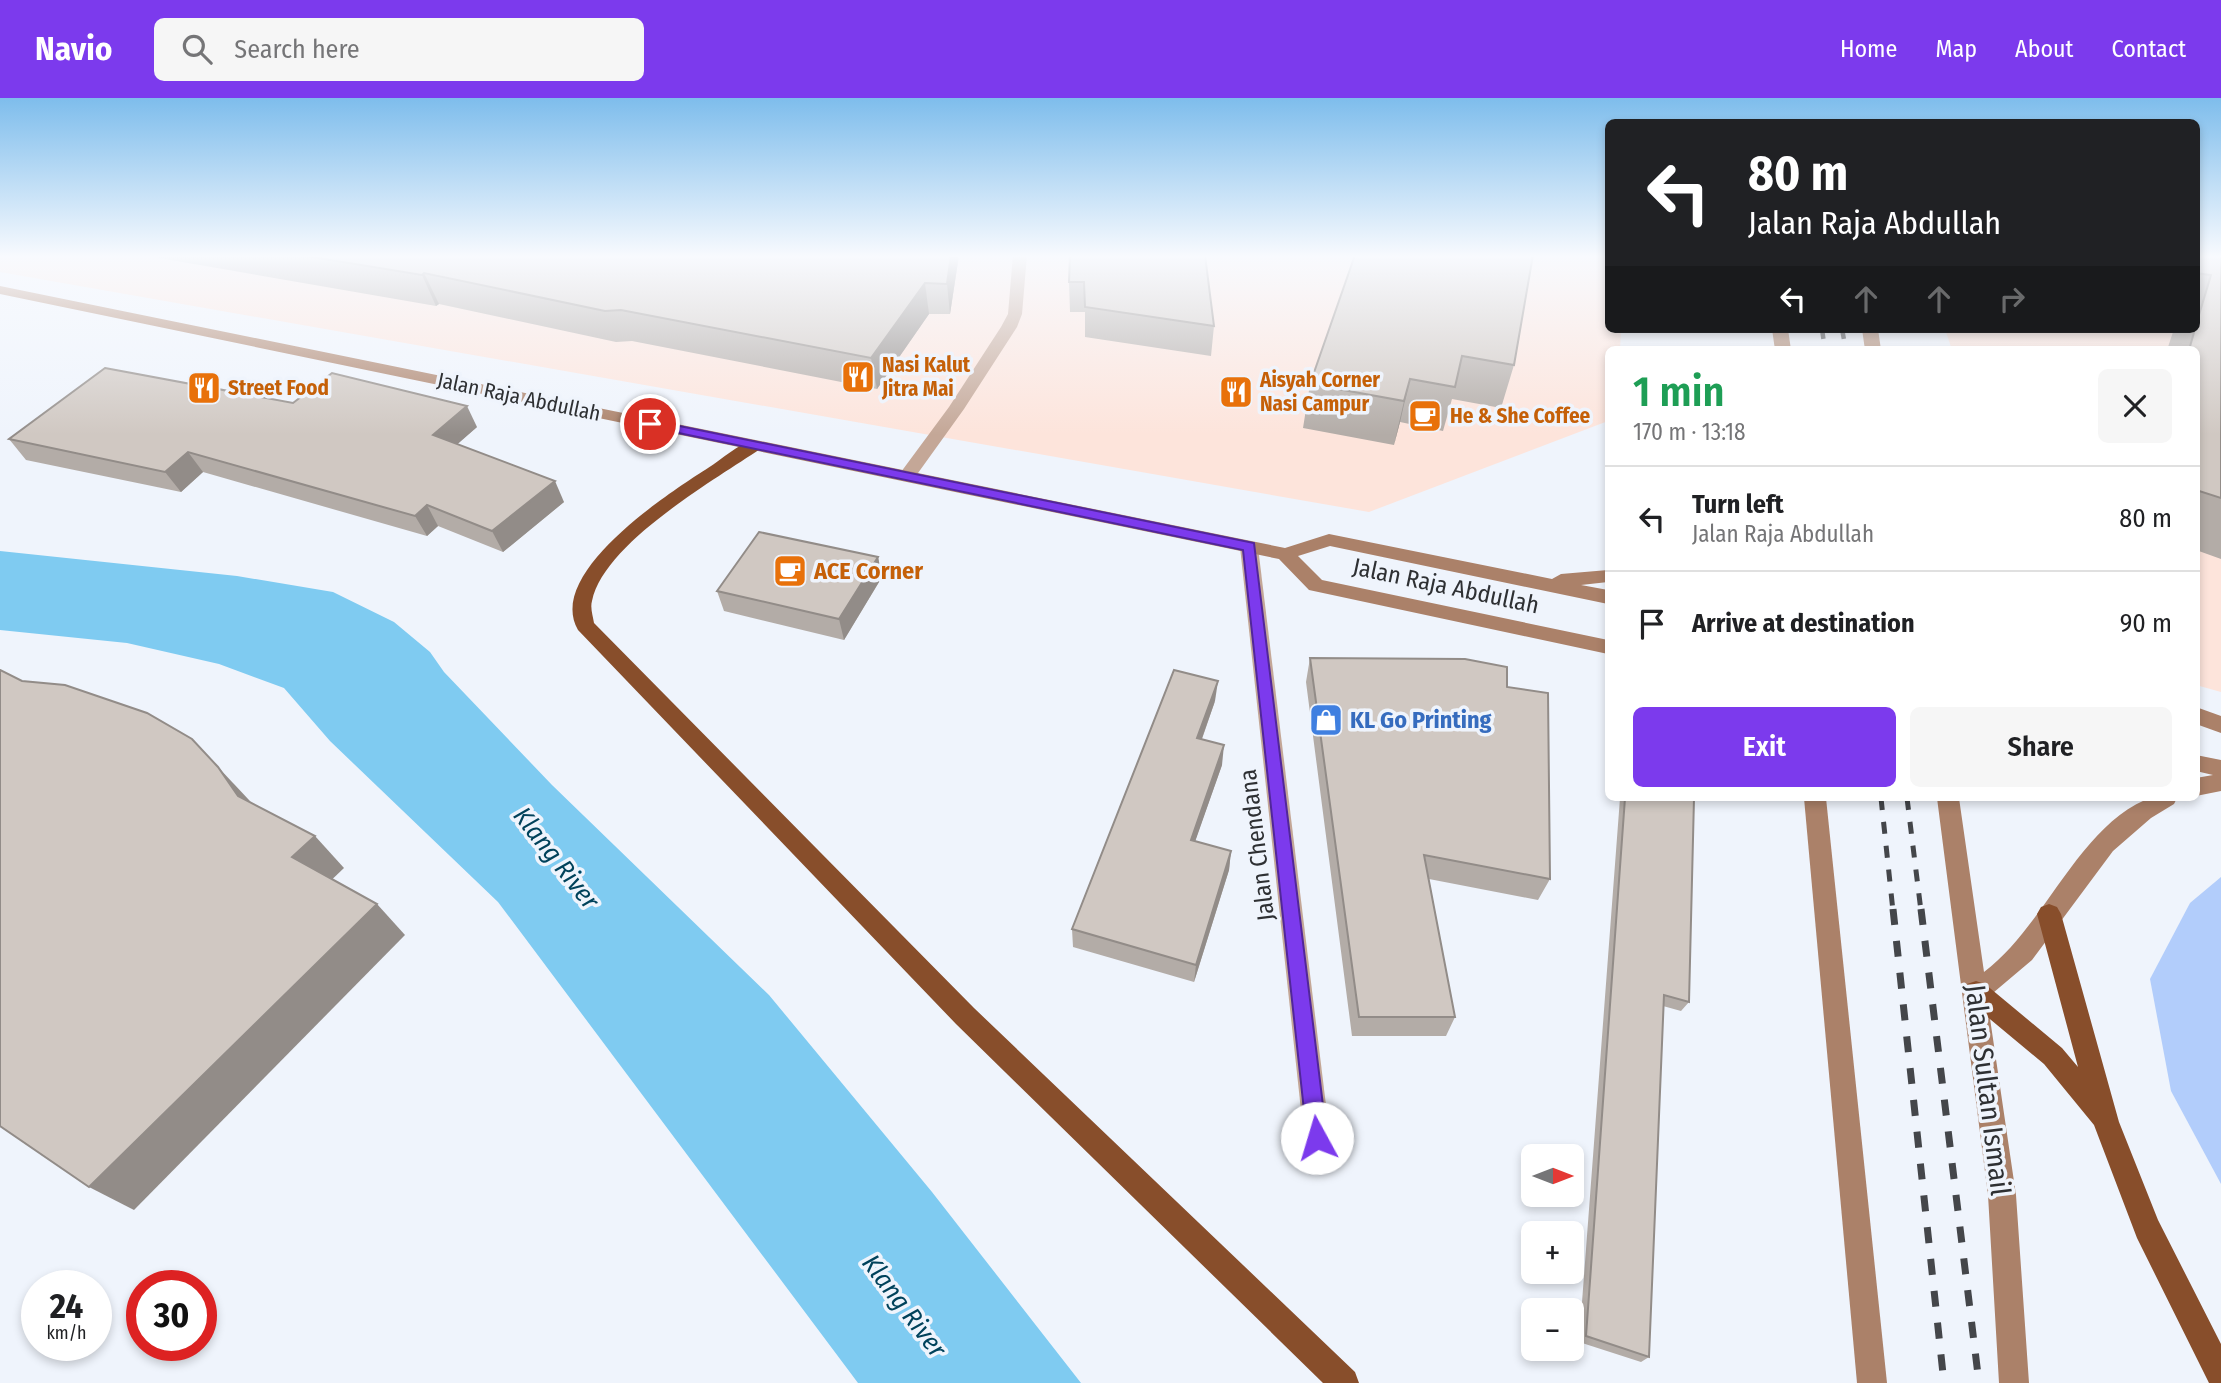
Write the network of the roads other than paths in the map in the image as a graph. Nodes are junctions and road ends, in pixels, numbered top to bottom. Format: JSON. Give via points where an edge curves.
{"nodes":[{"id":1,"x":121,"y":315,"type":"edge"},
{"id":2,"x":1015,"y":315,"type":"edge"},
{"id":3,"x":754,"y":445,"type":"junction"},
{"id":4,"x":907,"y":477,"type":"junction"},
{"id":5,"x":1249,"y":547,"type":"junction"},
{"id":6,"x":1284,"y":554,"type":"junction"},
{"id":7,"x":1605,"y":576,"type":"edge"},
{"id":8,"x":1534,"y":582,"type":"junction"},
{"id":9,"x":1605,"y":596,"type":"edge"},
{"id":10,"x":1605,"y":646,"type":"edge"},
{"id":11,"x":2200,"y":717,"type":"edge"},
{"id":12,"x":2200,"y":723,"type":"edge"},
{"id":13,"x":2221,"y":727,"type":"edge"},
{"id":14,"x":2200,"y":764,"type":"edge"},
{"id":15,"x":2221,"y":768,"type":"edge"},
{"id":16,"x":2221,"y":782,"type":"edge"},
{"id":17,"x":2200,"y":786,"type":"edge"},
{"id":18,"x":1815,"y":801,"type":"edge"},
{"id":19,"x":1948,"y":801,"type":"edge"},
{"id":20,"x":2160,"y":801,"type":"edge"},
{"id":21,"x":2049,"y":914,"type":"junction"},
{"id":22,"x":1976,"y":992,"type":"junction"},
{"id":23,"x":2106,"y":1122,"type":"junction"},
{"id":24,"x":1317,"y":1138,"type":"dead end"},
{"id":25,"x":2221,"y":1374,"type":"edge"},
{"id":26,"x":1344,"y":1383,"type":"edge"},
{"id":27,"x":1872,"y":1383,"type":"edge"},
{"id":28,"x":2014,"y":1383,"type":"edge"}],
"edges":[{"from":1,"to":3,"type":"street","name":"Jalan Raja Abdullah"},
{"from":2,"to":4,"type":"street"},
{"from":3,"to":4,"type":"street","name":"Jalan Raja Abdullah"},
{"from":3,"to":26,"type":"highway","via":[[617,546],[581,601],[585,625],[965,1016]]},
{"from":4,"to":5,"type":"street","name":"Jalan Raja Abdullah"},
{"from":5,"to":6,"type":"street","name":"Jalan Raja Abdullah"},
{"from":5,"to":24,"type":"street","name":"Jalan Chendana"},
{"from":6,"to":8,"type":"street","name":"Jalan Raja Abdullah","via":[[1329,540]]},
{"from":6,"to":10,"type":"street","name":"Jalan Raja Abdullah","via":[[1315,585]]},
{"from":7,"to":8,"type":"street"},
{"from":8,"to":9,"type":"street","name":"Jalan Raja Abdullah"},
{"from":11,"to":13,"type":"street"},
{"from":12,"to":13,"type":"street"},
{"from":14,"to":15,"type":"street"},
{"from":16,"to":17,"type":"street"},
{"from":18,"to":27,"type":"street"},
{"from":19,"to":22,"type":"street","name":"Jalan Sultan Ismail"},
{"from":20,"to":21,"type":"street","via":[[2112,834]]},
{"from":21,"to":22,"type":"street","via":[[2006,971]]},
{"from":21,"to":23,"type":"highway"},
{"from":22,"to":23,"type":"highway","via":[[2053,1056]]},
{"from":22,"to":28,"type":"street","name":"Jalan Sultan Ismail","via":[[2002,1195]]},
{"from":23,"to":25,"type":"highway","via":[[2147,1228]]}]}
